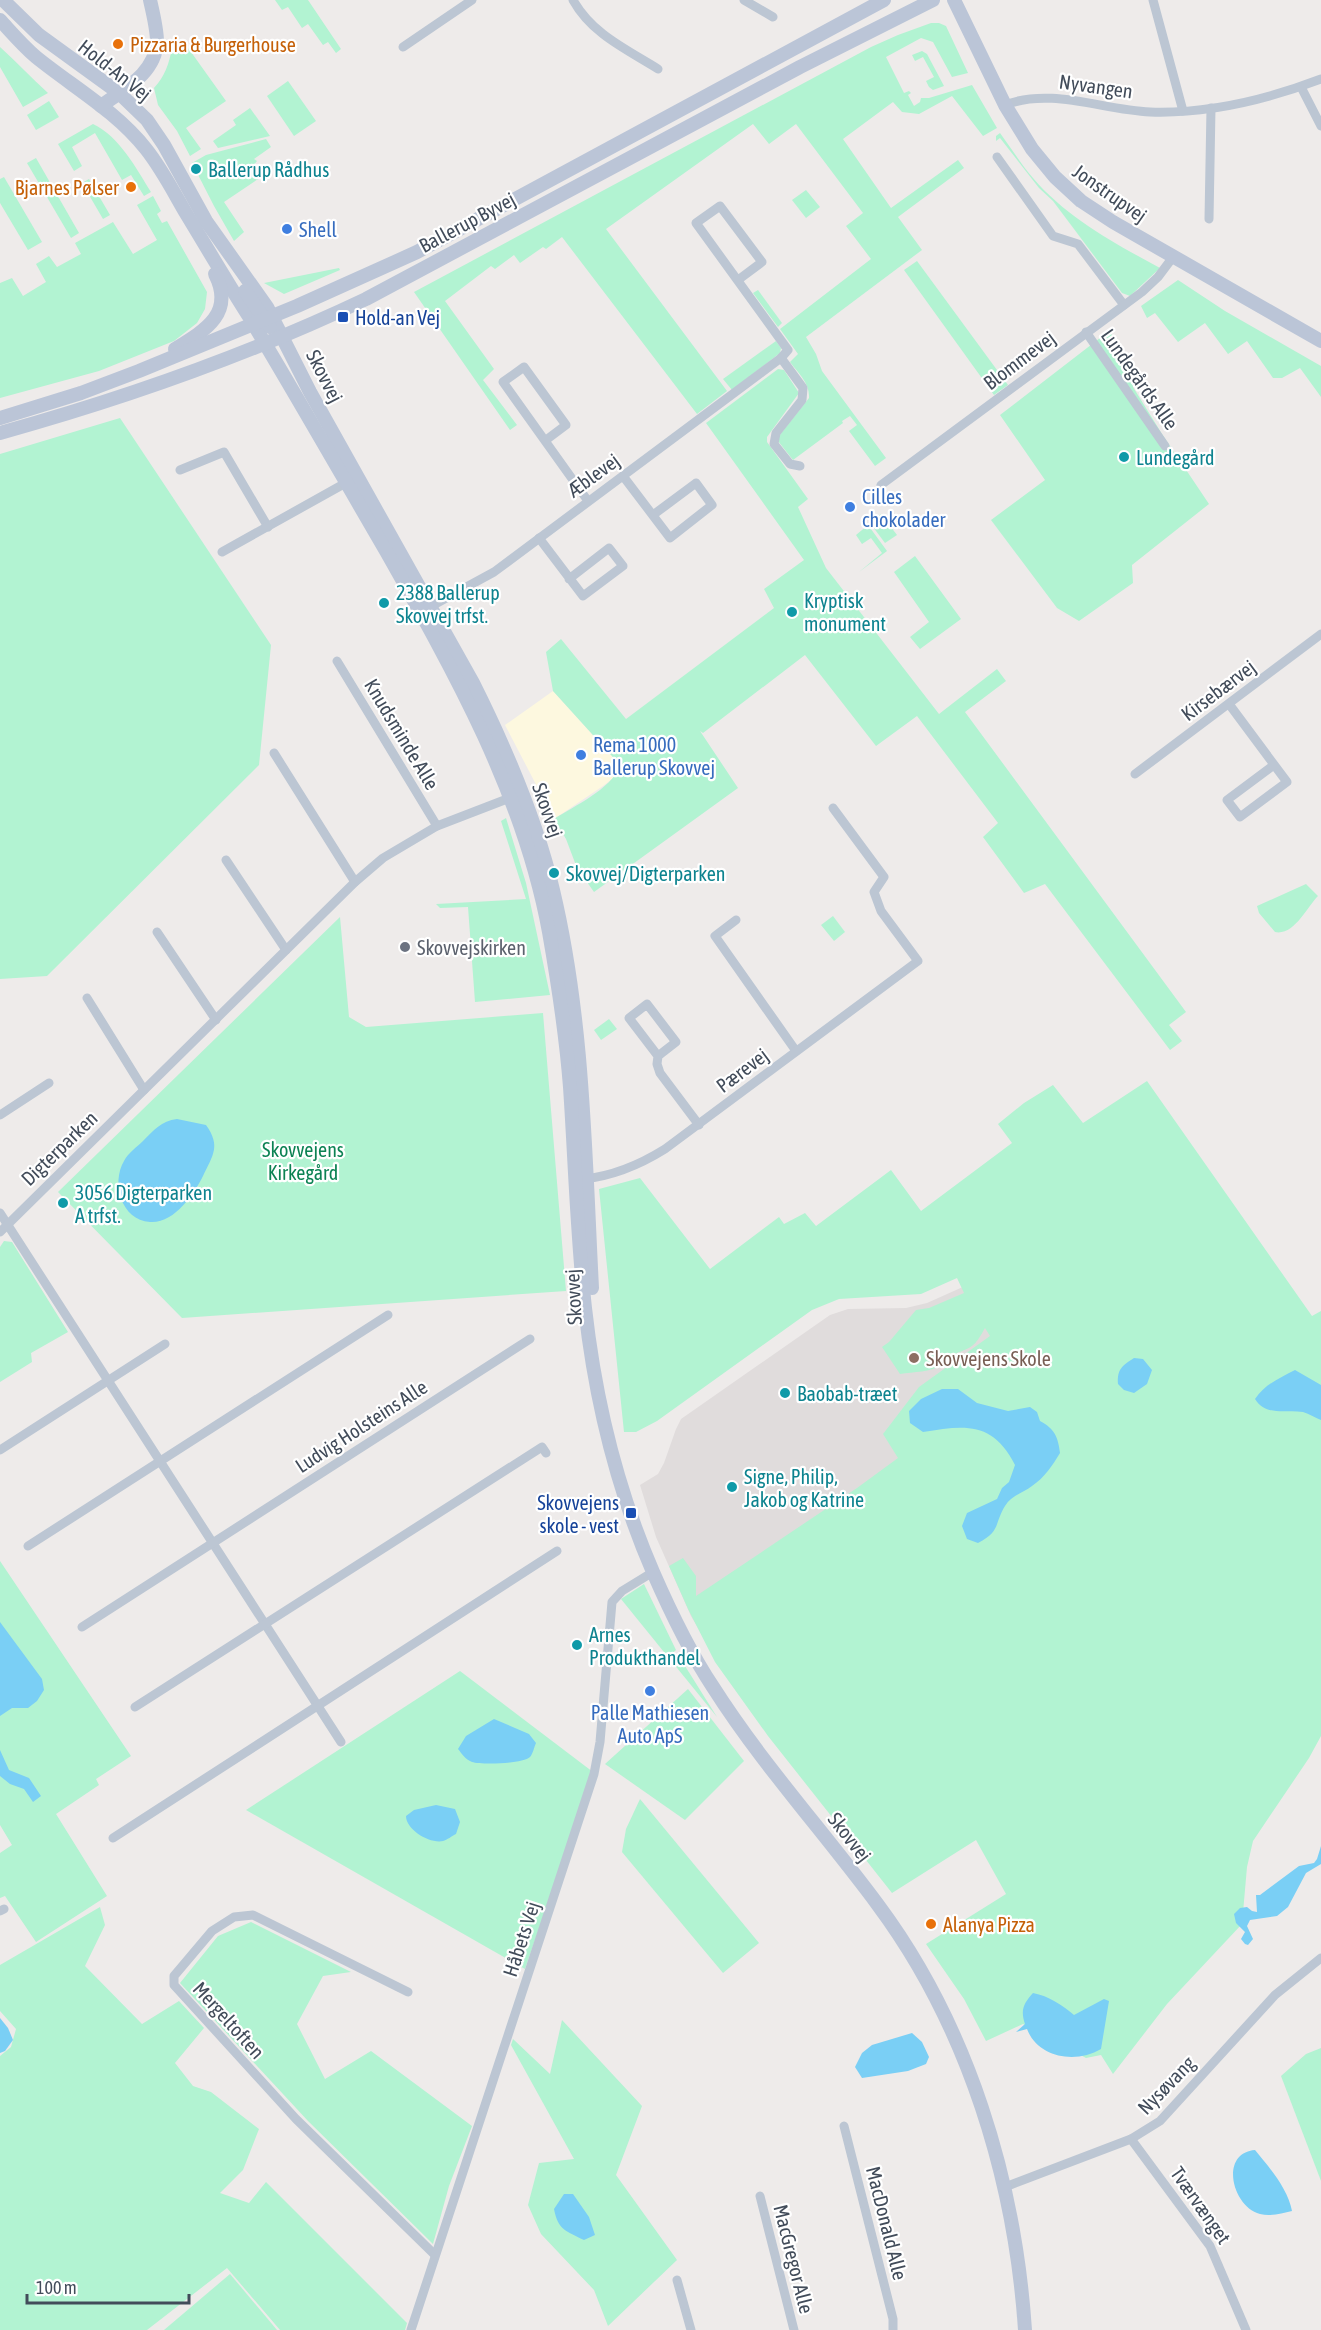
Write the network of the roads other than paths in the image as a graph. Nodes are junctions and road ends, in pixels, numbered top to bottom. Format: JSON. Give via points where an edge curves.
{"nodes":[{"id":1,"x":3,"y":0,"type":"edge"},
{"id":2,"x":150,"y":0,"type":"edge"},
{"id":3,"x":472,"y":0,"type":"edge"},
{"id":4,"x":573,"y":0,"type":"edge"},
{"id":5,"x":744,"y":0,"type":"edge"},
{"id":6,"x":884,"y":0,"type":"edge"},
{"id":7,"x":933,"y":0,"type":"edge"},
{"id":8,"x":954,"y":0,"type":"edge"},
{"id":9,"x":1153,"y":0,"type":"edge"},
{"id":10,"x":773,"y":17,"type":"dead end"},
{"id":11,"x":0,"y":20,"type":"edge"},
{"id":12,"x":403,"y":47,"type":"dead end"},
{"id":13,"x":658,"y":69,"type":"dead end"},
{"id":14,"x":1321,"y":79,"type":"edge"},
{"id":15,"x":1301,"y":87,"type":"junction"},
{"id":16,"x":119,"y":93,"type":"junction"},
{"id":17,"x":1005,"y":105,"type":"junction"},
{"id":18,"x":101,"y":106,"type":"junction"},
{"id":19,"x":1211,"y":108,"type":"junction"},
{"id":20,"x":1183,"y":111,"type":"junction"},
{"id":21,"x":1321,"y":126,"type":"edge"},
{"id":22,"x":997,"y":158,"type":"dead end"},
{"id":23,"x":166,"y":179,"type":"junction"},
{"id":24,"x":184,"y":210,"type":"junction"},
{"id":25,"x":1209,"y":219,"type":"dead end"},
{"id":26,"x":1173,"y":257,"type":"junction"},
{"id":27,"x":738,"y":280,"type":"junction"},
{"id":28,"x":1124,"y":305,"type":"junction"},
{"id":29,"x":263,"y":320,"type":"junction"},
{"id":30,"x":1086,"y":332,"type":"junction"},
{"id":31,"x":283,"y":337,"type":"junction"},
{"id":32,"x":1321,"y":341,"type":"edge"},
{"id":33,"x":266,"y":344,"type":"junction"},
{"id":34,"x":781,"y":358,"type":"junction"},
{"id":35,"x":139,"y":371,"type":"junction"},
{"id":36,"x":0,"y":418,"type":"edge"},
{"id":37,"x":0,"y":433,"type":"edge"},
{"id":38,"x":546,"y":440,"type":"junction"},
{"id":39,"x":1165,"y":446,"type":"dead end"},
{"id":40,"x":800,"y":466,"type":"dead end"},
{"id":41,"x":180,"y":470,"type":"dead end"},
{"id":42,"x":623,"y":476,"type":"junction"},
{"id":43,"x":352,"y":480,"type":"junction"},
{"id":44,"x":881,"y":485,"type":"dead end"},
{"id":45,"x":588,"y":501,"type":"junction"},
{"id":46,"x":653,"y":515,"type":"junction"},
{"id":47,"x":267,"y":527,"type":"junction"},
{"id":48,"x":539,"y":537,"type":"junction"},
{"id":49,"x":222,"y":552,"type":"dead end"},
{"id":50,"x":569,"y":579,"type":"junction"},
{"id":51,"x":425,"y":610,"type":"junction"},
{"id":52,"x":1321,"y":634,"type":"edge"},
{"id":53,"x":337,"y":661,"type":"dead end"},
{"id":54,"x":1229,"y":704,"type":"junction"},
{"id":55,"x":274,"y":753,"type":"dead end"},
{"id":56,"x":1274,"y":765,"type":"junction"},
{"id":57,"x":1135,"y":774,"type":"dead end"},
{"id":58,"x":516,"y":795,"type":"junction"},
{"id":59,"x":833,"y":808,"type":"dead end"},
{"id":60,"x":437,"y":826,"type":"junction"},
{"id":61,"x":226,"y":860,"type":"dead end"},
{"id":62,"x":355,"y":882,"type":"junction"},
{"id":63,"x":736,"y":920,"type":"dead end"},
{"id":64,"x":157,"y":932,"type":"dead end"},
{"id":65,"x":286,"y":950,"type":"junction"},
{"id":66,"x":87,"y":998,"type":"dead end"},
{"id":67,"x":216,"y":1020,"type":"junction"},
{"id":68,"x":796,"y":1052,"type":"junction"},
{"id":69,"x":658,"y":1056,"type":"junction"},
{"id":70,"x":49,"y":1083,"type":"dead end"},
{"id":71,"x":144,"y":1090,"type":"junction"},
{"id":72,"x":0,"y":1115,"type":"edge"},
{"id":73,"x":699,"y":1125,"type":"junction"},
{"id":74,"x":581,"y":1179,"type":"junction"},
{"id":75,"x":0,"y":1213,"type":"edge"},
{"id":76,"x":7,"y":1224,"type":"junction"},
{"id":77,"x":0,"y":1232,"type":"edge"},
{"id":78,"x":388,"y":1315,"type":"dead end"},
{"id":79,"x":530,"y":1339,"type":"dead end"},
{"id":80,"x":165,"y":1344,"type":"dead end"},
{"id":81,"x":108,"y":1380,"type":"junction"},
{"id":82,"x":0,"y":1450,"type":"edge"},
{"id":83,"x":546,"y":1454,"type":"dead end"},
{"id":84,"x":160,"y":1461,"type":"junction"},
{"id":85,"x":213,"y":1543,"type":"junction"},
{"id":86,"x":28,"y":1546,"type":"dead end"},
{"id":87,"x":557,"y":1551,"type":"dead end"},
{"id":88,"x":653,"y":1572,"type":"junction"},
{"id":89,"x":265,"y":1624,"type":"junction"},
{"id":90,"x":82,"y":1627,"type":"dead end"},
{"id":91,"x":318,"y":1706,"type":"junction"},
{"id":92,"x":135,"y":1707,"type":"dead end"},
{"id":93,"x":341,"y":1742,"type":"dead end"},
{"id":94,"x":113,"y":1838,"type":"dead end"},
{"id":95,"x":1321,"y":1958,"type":"edge"},
{"id":96,"x":408,"y":1992,"type":"dead end"},
{"id":97,"x":844,"y":2126,"type":"dead end"},
{"id":98,"x":1131,"y":2139,"type":"junction"},
{"id":99,"x":1005,"y":2187,"type":"junction"},
{"id":100,"x":760,"y":2196,"type":"dead end"},
{"id":101,"x":435,"y":2255,"type":"junction"},
{"id":102,"x":677,"y":2280,"type":"dead end"},
{"id":103,"x":411,"y":2330,"type":"edge"},
{"id":104,"x":690,"y":2330,"type":"edge"},
{"id":105,"x":794,"y":2330,"type":"edge"},
{"id":106,"x":893,"y":2330,"type":"edge"},
{"id":107,"x":1025,"y":2330,"type":"edge"},
{"id":108,"x":1246,"y":2330,"type":"edge"}],
"edges":[{"from":1,"to":16,"type":"street","name":"Hold-An Vej","via":[[44,39]]},
{"from":2,"to":16,"type":"street","via":[[157,42],[152,63]]},
{"from":3,"to":12,"type":"street"},
{"from":4,"to":13,"type":"street","via":[[590,26]]},
{"from":5,"to":10,"type":"street"},
{"from":6,"to":29,"type":"street","name":"Ballerup Byvej","via":[[417,252]]},
{"from":7,"to":31,"type":"street","name":"Ballerup Byvej","via":[[790,72],[366,299]]},
{"from":8,"to":17,"type":"street","name":"Jonstrupvej"},
{"from":9,"to":20,"type":"street"},
{"from":11,"to":18,"type":"street","name":"Hold-An Vej","via":[[40,60]]},
{"from":14,"to":15,"type":"street","name":"Nyvangen"},
{"from":15,"to":19,"type":"street","name":"Nyvangen","via":[[1257,101]]},
{"from":15,"to":21,"type":"street"},
{"from":16,"to":18,"type":"street"},
{"from":16,"to":29,"type":"street","name":"Hold-An Vej","via":[[147,120],[206,220],[264,302]]},
{"from":17,"to":20,"type":"street","name":"Nyvangen","via":[[1045,97],[1120,110]]},
{"from":17,"to":26,"type":"street","name":"Jonstrupvej","via":[[1055,177],[1081,201]]},
{"from":18,"to":23,"type":"street","name":"Hold-An Vej","via":[[134,135]]},
{"from":19,"to":20,"type":"street","name":"Nyvangen"},
{"from":19,"to":25,"type":"street"},
{"from":22,"to":28,"type":"street","via":[[1053,236],[1078,244]]},
{"from":23,"to":24,"type":"street","name":"Hold-An Vej"},
{"from":23,"to":29,"type":"street"},
{"from":24,"to":29,"type":"street","name":"Hold-An Vej"},
{"from":24,"to":35,"type":"street","via":[[222,292],[219,312],[194,338]]},
{"from":26,"to":28,"type":"street","name":"Blommevej","via":[[1158,277]]},
{"from":26,"to":32,"type":"street","name":"Jonstrupvej"},
{"from":27,"to":27,"type":"street","via":[[762,262],[720,206],[696,223]]},
{"from":27,"to":34,"type":"street","via":[[788,351]]},
{"from":28,"to":30,"type":"street","name":"Blommevej"},
{"from":29,"to":31,"type":"street","name":"Hold-An Vej"},
{"from":29,"to":33,"type":"street","name":"Hold-An Vej"},
{"from":29,"to":35,"type":"street","name":"Ballerup Byvej"},
{"from":30,"to":39,"type":"street","name":"Lundegårds Alle"},
{"from":30,"to":44,"type":"street","name":"Blommevej"},
{"from":31,"to":33,"type":"street","name":"Ballerup Byvej"},
{"from":31,"to":43,"type":"street","name":"Skovvej"},
{"from":33,"to":37,"type":"street","name":"Ballerup Byvej","via":[[118,399]]},
{"from":33,"to":43,"type":"street","name":"Skovvej"},
{"from":34,"to":40,"type":"street","via":[[803,388],[802,400],[776,433],[774,444],[790,464]]},
{"from":34,"to":42,"type":"street","name":"Æblevej"},
{"from":35,"to":36,"type":"street","name":"Ballerup Byvej"},
{"from":38,"to":38,"type":"street","via":[[566,425],[524,367],[503,382]]},
{"from":38,"to":45,"type":"street"},
{"from":41,"to":47,"type":"street","via":[[224,452]]},
{"from":42,"to":45,"type":"street","name":"Æblevej"},
{"from":42,"to":46,"type":"street"},
{"from":43,"to":47,"type":"street"},
{"from":43,"to":51,"type":"street","name":"Skovvej"},
{"from":45,"to":48,"type":"street","name":"Æblevej"},
{"from":46,"to":46,"type":"street","via":[[670,538],[712,505],[696,483]]},
{"from":47,"to":49,"type":"street"},
{"from":48,"to":50,"type":"street"},
{"from":48,"to":51,"type":"street","name":"Æblevej","via":[[494,572]]},
{"from":50,"to":50,"type":"street","via":[[583,596],[623,566],[609,548]]},
{"from":51,"to":58,"type":"street","name":"Skovvej","via":[[495,726]]},
{"from":52,"to":54,"type":"street","name":"Kirsebærvej"},
{"from":53,"to":60,"type":"street","name":"Knudsminde Alle"},
{"from":54,"to":56,"type":"street"},
{"from":54,"to":57,"type":"street","name":"Kirsebærvej"},
{"from":55,"to":62,"type":"street"},
{"from":56,"to":56,"type":"street","via":[[1287,782],[1240,817],[1227,800]]},
{"from":58,"to":60,"type":"street","name":"Digterparken"},
{"from":58,"to":74,"type":"street","name":"Skovvej","via":[[547,869],[564,948],[579,1067]]},
{"from":59,"to":68,"type":"street","name":"Pærevej","via":[[884,877],[874,892],[881,911],[918,961]]},
{"from":60,"to":62,"type":"street","name":"Digterparken","via":[[383,858]]},
{"from":61,"to":65,"type":"street"},
{"from":62,"to":65,"type":"street","name":"Digterparken"},
{"from":63,"to":68,"type":"street","via":[[715,936]]},
{"from":64,"to":67,"type":"street"},
{"from":65,"to":67,"type":"street","name":"Digterparken"},
{"from":66,"to":71,"type":"street"},
{"from":67,"to":71,"type":"street","name":"Digterparken"},
{"from":68,"to":73,"type":"street","name":"Pærevej"},
{"from":69,"to":69,"type":"street","via":[[676,1042],[646,1004],[629,1018]]},
{"from":69,"to":73,"type":"street","via":[[660,1073]]},
{"from":70,"to":72,"type":"street"},
{"from":71,"to":76,"type":"street","name":"Digterparken"},
{"from":73,"to":74,"type":"street","name":"Pærevej","via":[[650,1159]]},
{"from":74,"to":88,"type":"street","name":"Skovvej","via":[[597,1386],[617,1470]]},
{"from":75,"to":76,"type":"street"},
{"from":76,"to":77,"type":"street","name":"Digterparken"},
{"from":76,"to":81,"type":"street"},
{"from":78,"to":84,"type":"street"},
{"from":79,"to":85,"type":"street","name":"Ludvig Holsteins Alle"},
{"from":80,"to":81,"type":"street"},
{"from":81,"to":82,"type":"street"},
{"from":81,"to":84,"type":"street"},
{"from":83,"to":89,"type":"street","via":[[542,1447]]},
{"from":84,"to":85,"type":"street"},
{"from":84,"to":86,"type":"street"},
{"from":85,"to":89,"type":"street"},
{"from":85,"to":90,"type":"street","name":"Ludvig Holsteins Alle"},
{"from":87,"to":91,"type":"street"},
{"from":88,"to":99,"type":"street","name":"Skovvej","via":[[711,1685],[745,1735],[881,1909],[916,1962],[941,2008],[981,2105]]},
{"from":88,"to":101,"type":"street","name":"Håbets Vej","via":[[621,1591],[612,1602],[594,1774]]},
{"from":89,"to":91,"type":"street"},
{"from":89,"to":92,"type":"street"},
{"from":91,"to":93,"type":"street"},
{"from":91,"to":94,"type":"street"},
{"from":95,"to":98,"type":"street","name":"Nysøvang","via":[[1275,1995],[1160,2121]]},
{"from":96,"to":101,"type":"street","name":"Mergeltoften","via":[[253,1915],[234,1917],[212,1931],[174,1976],[174,1985],[296,2119]]},
{"from":97,"to":106,"type":"street","name":"MacDonald Alle"},
{"from":98,"to":99,"type":"street","name":"Nysøvang"},
{"from":98,"to":108,"type":"street","name":"Tværvænget","via":[[1210,2246]]},
{"from":99,"to":107,"type":"street","name":"Skovvej","via":[[1022,2281]]},
{"from":100,"to":105,"type":"street","name":"MacGregor Alle"},
{"from":101,"to":103,"type":"street","name":"Håbets Vej"},
{"from":102,"to":104,"type":"street"}]}
